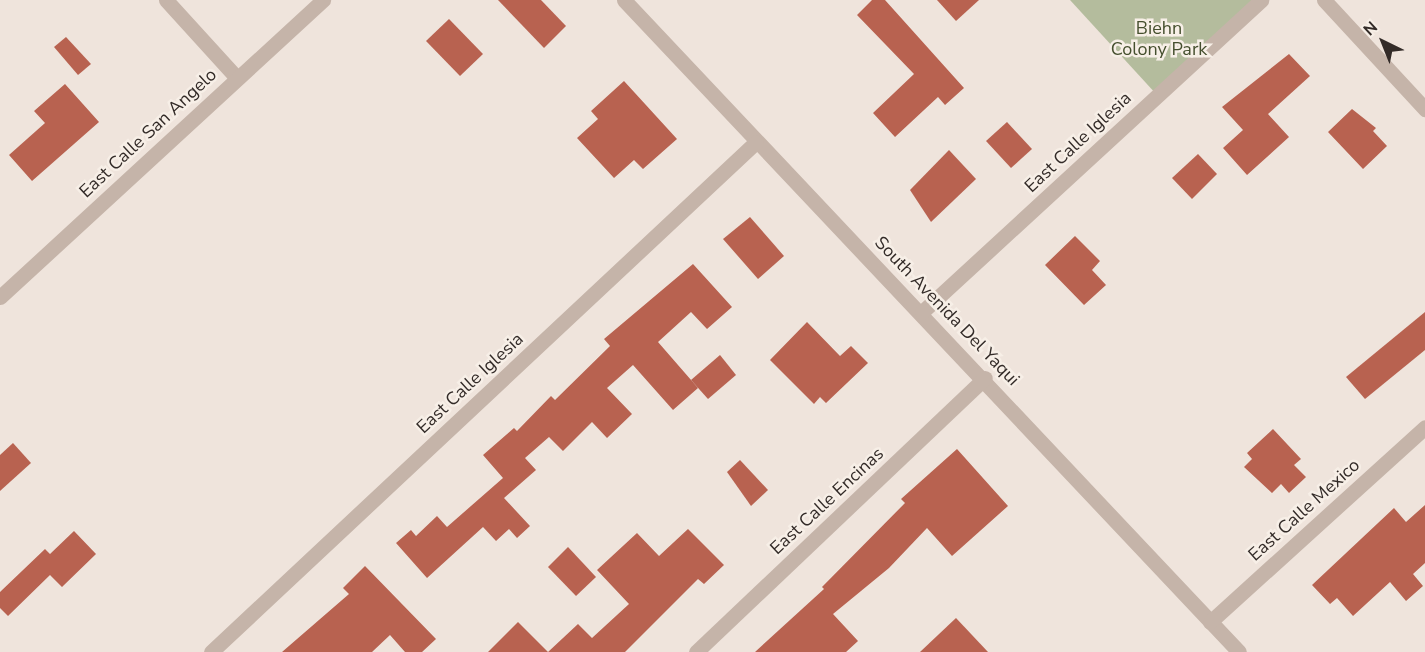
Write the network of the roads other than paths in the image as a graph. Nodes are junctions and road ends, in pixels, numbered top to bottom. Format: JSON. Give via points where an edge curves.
{"nodes":[{"id":1,"x":166,"y":0,"type":"edge"},
{"id":2,"x":323,"y":0,"type":"edge"},
{"id":3,"x":624,"y":0,"type":"edge"},
{"id":4,"x":1261,"y":0,"type":"edge"},
{"id":5,"x":1324,"y":0,"type":"edge"},
{"id":6,"x":237,"y":77,"type":"junction"},
{"id":7,"x":1425,"y":109,"type":"edge"},
{"id":8,"x":756,"y":142,"type":"junction"},
{"id":9,"x":0,"y":297,"type":"edge"},
{"id":10,"x":922,"y":312,"type":"junction"},
{"id":11,"x":986,"y":378,"type":"junction"},
{"id":12,"x":1425,"y":427,"type":"edge"},
{"id":13,"x":1210,"y":622,"type":"junction"},
{"id":14,"x":211,"y":652,"type":"edge"},
{"id":15,"x":696,"y":652,"type":"edge"},
{"id":16,"x":1239,"y":652,"type":"edge"}],
"edges":[{"from":1,"to":6,"type":"street"},
{"from":2,"to":6,"type":"street","name":"East Calle San Angelo"},
{"from":3,"to":8,"type":"street","name":"South Avenida Del Yaqui"},
{"from":4,"to":10,"type":"street","name":"East Calle Iglesia"},
{"from":5,"to":7,"type":"street"},
{"from":6,"to":9,"type":"street","name":"East Calle San Angelo"},
{"from":8,"to":10,"type":"street","name":"South Avenida Del Yaqui"},
{"from":8,"to":14,"type":"street","name":"East Calle Iglesia"},
{"from":10,"to":11,"type":"street","name":"South Avenida Del Yaqui"},
{"from":11,"to":13,"type":"street","name":"South Avenida Del Yaqui"},
{"from":11,"to":15,"type":"street","name":"East Calle Encinas"},
{"from":12,"to":13,"type":"street","name":"East Calle Mexico"},
{"from":13,"to":16,"type":"street","name":"South Avenida Del Yaqui"}]}
